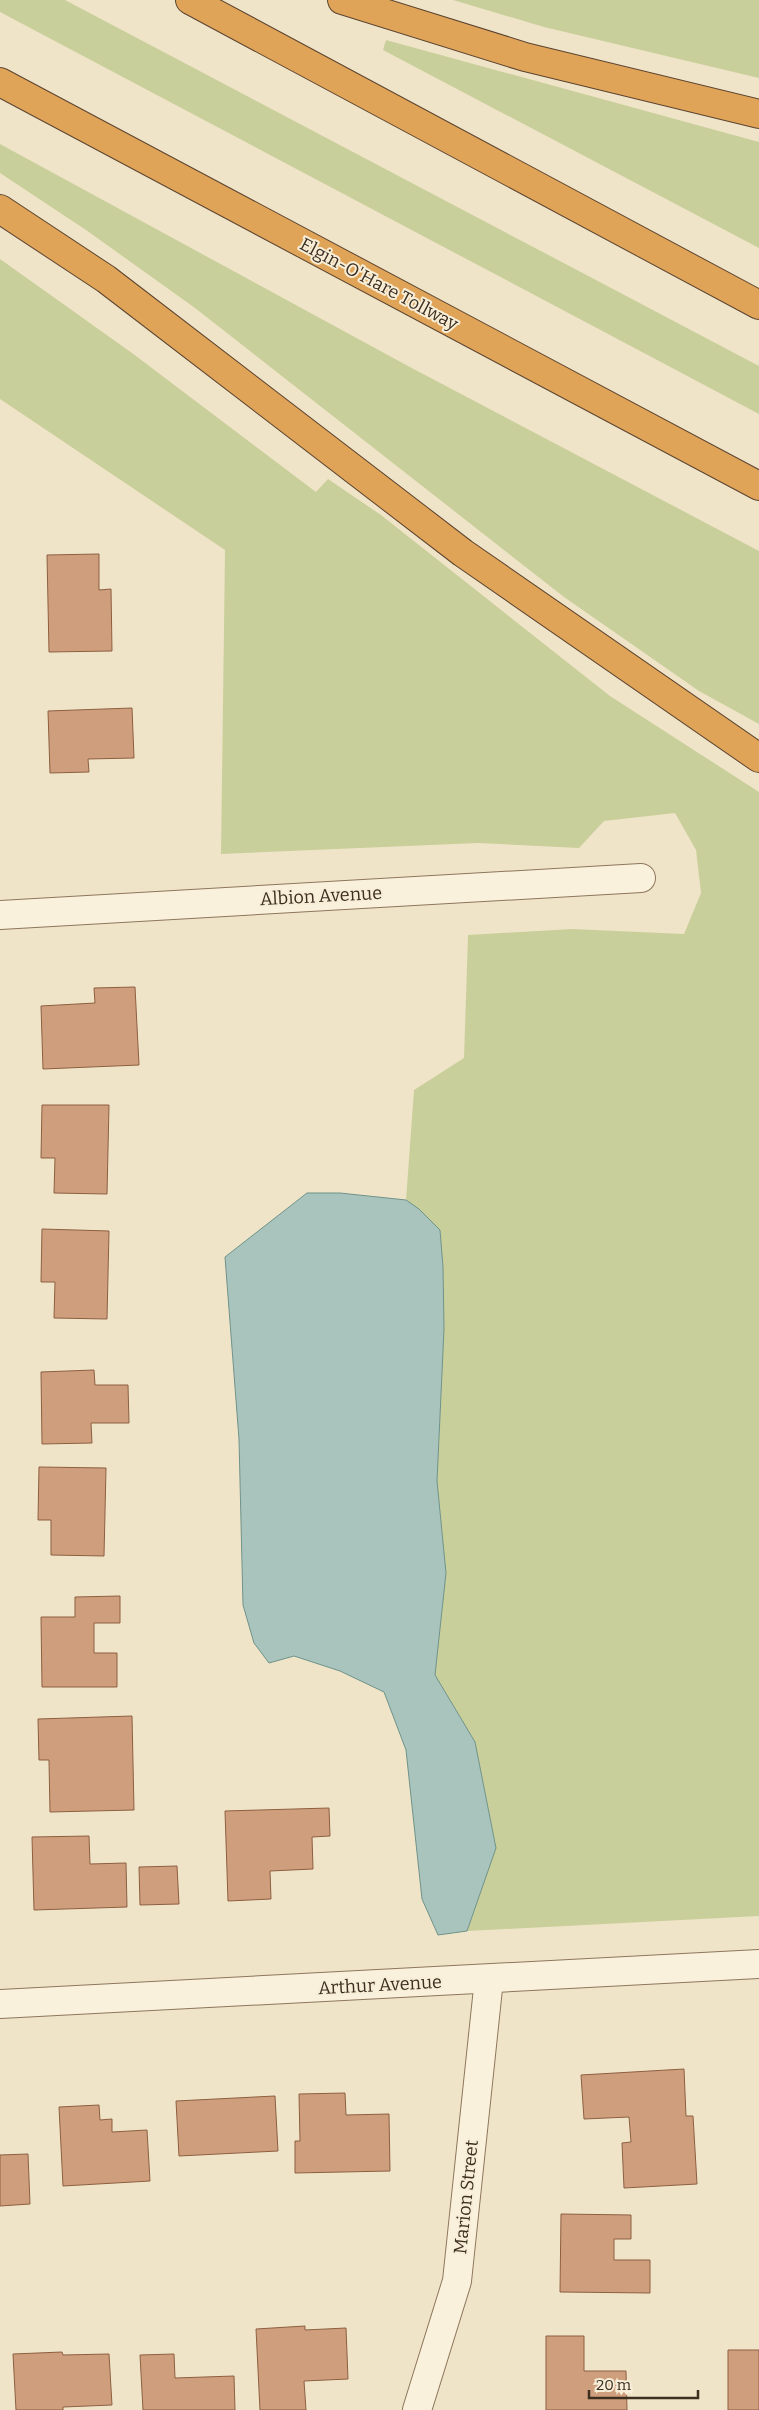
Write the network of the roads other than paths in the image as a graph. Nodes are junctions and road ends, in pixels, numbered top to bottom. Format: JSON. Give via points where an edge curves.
{"nodes":[{"id":1,"x":190,"y":0,"type":"edge"},
{"id":2,"x":342,"y":0,"type":"edge"},
{"id":3,"x":0,"y":82,"type":"edge"},
{"id":4,"x":759,"y":114,"type":"edge"},
{"id":5,"x":0,"y":209,"type":"edge"},
{"id":6,"x":759,"y":305,"type":"edge"},
{"id":7,"x":759,"y":486,"type":"edge"},
{"id":8,"x":759,"y":758,"type":"edge"},
{"id":9,"x":642,"y":878,"type":"dead end"},
{"id":10,"x":0,"y":915,"type":"edge"},
{"id":11,"x":759,"y":1964,"type":"edge"},
{"id":12,"x":489,"y":1980,"type":"junction"},
{"id":13,"x":0,"y":2004,"type":"edge"},
{"id":14,"x":417,"y":2410,"type":"edge"}],
"edges":[{"from":1,"to":6,"type":"highway"},
{"from":2,"to":4,"type":"highway","via":[[525,57]]},
{"from":3,"to":7,"type":"highway","name":"Elgin-O'Hare Tollway"},
{"from":5,"to":8,"type":"highway","via":[[106,279],[463,553]]},
{"from":9,"to":10,"type":"street","name":"Albion Avenue"},
{"from":11,"to":12,"type":"street","name":"Arthur Avenue"},
{"from":12,"to":13,"type":"street","name":"Arthur Avenue"},
{"from":12,"to":14,"type":"street","name":"Marion Street","via":[[457,2281]]}]}
